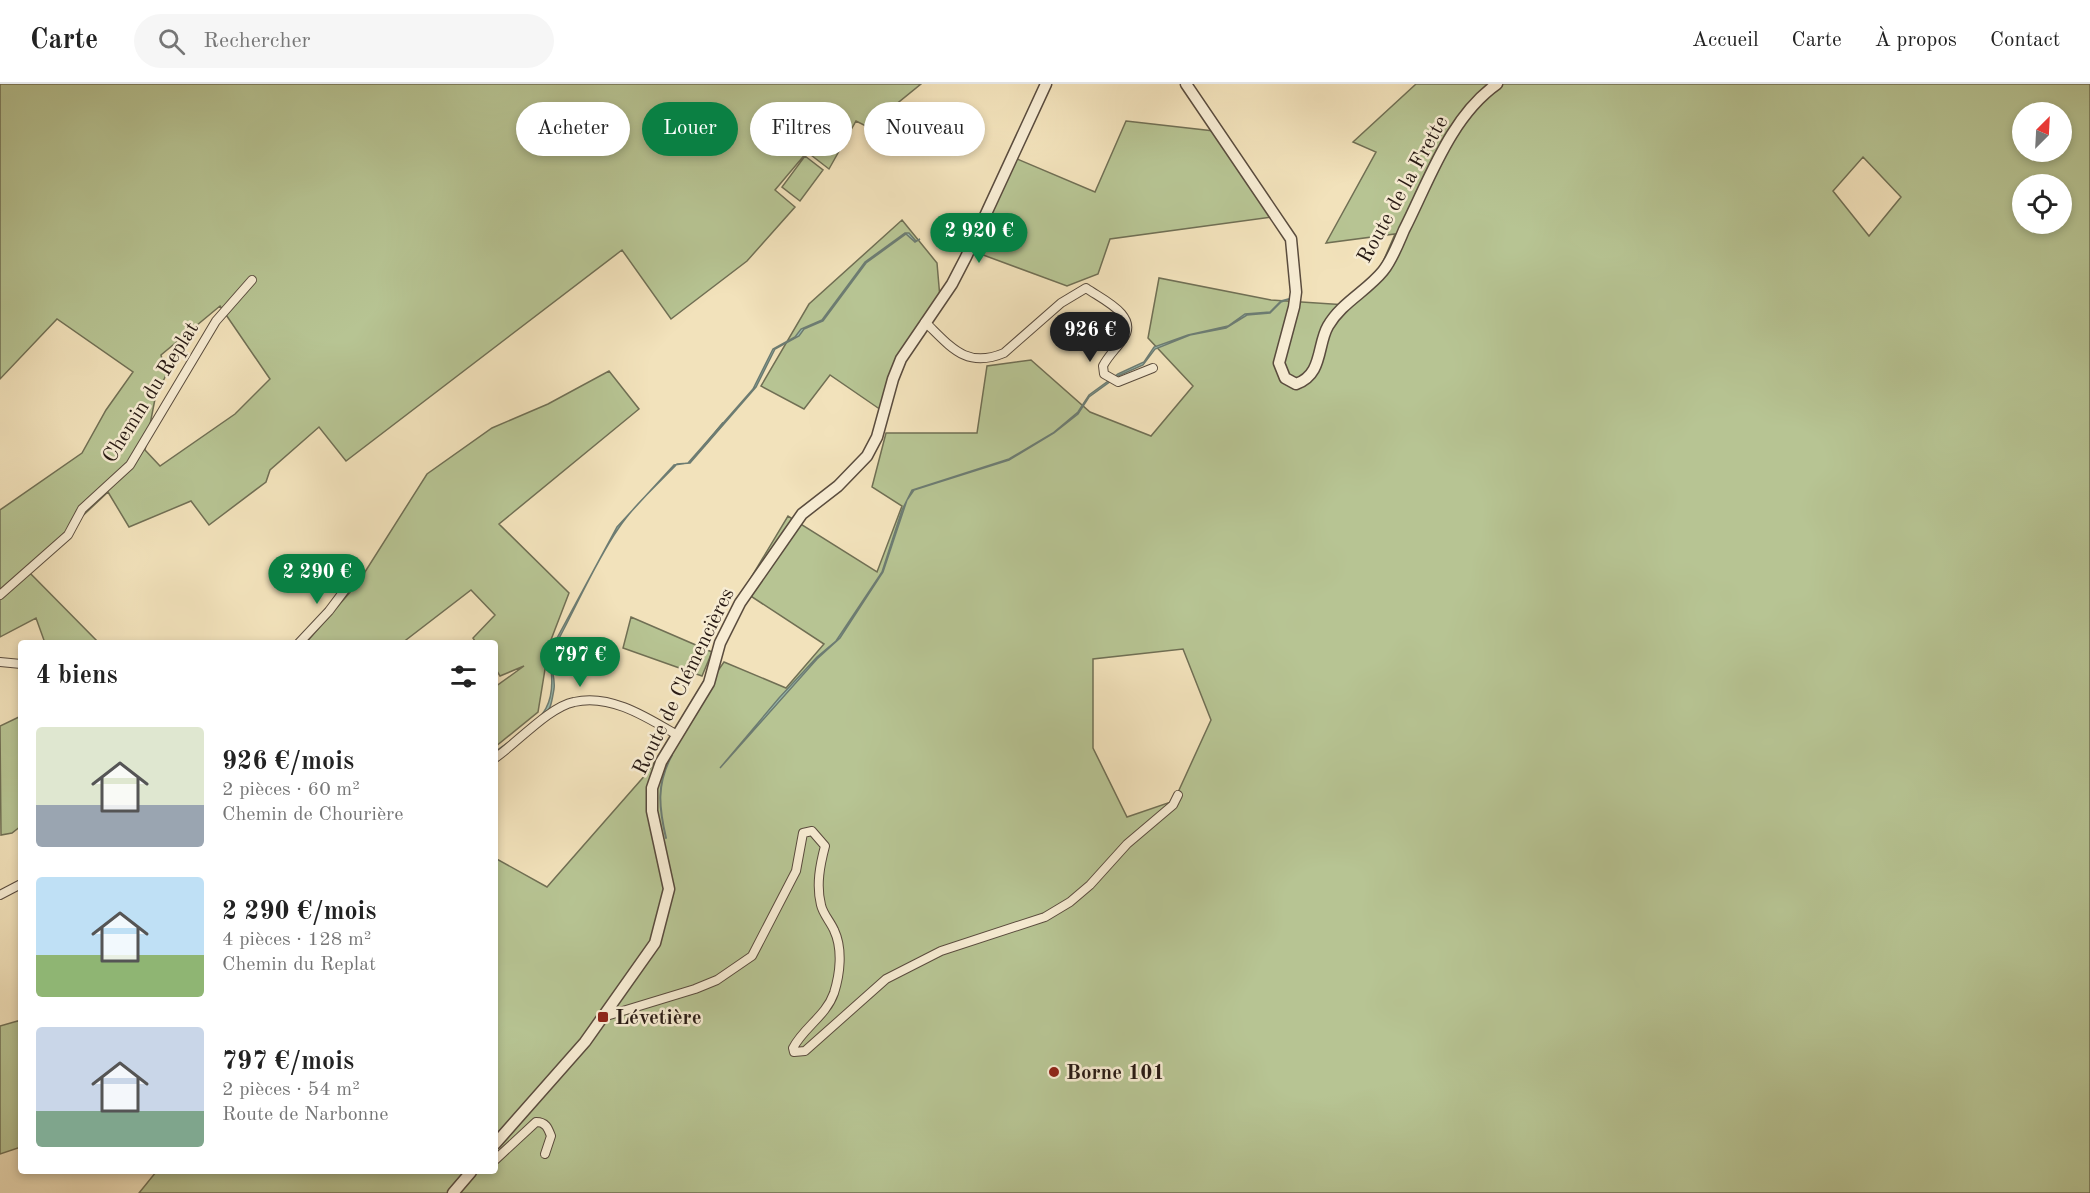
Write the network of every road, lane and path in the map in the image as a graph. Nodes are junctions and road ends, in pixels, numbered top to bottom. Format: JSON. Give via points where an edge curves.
{"nodes":[{"id":1,"x":1046,"y":84,"type":"edge"},
{"id":2,"x":1186,"y":84,"type":"edge"},
{"id":3,"x":1497,"y":84,"type":"edge"},
{"id":4,"x":252,"y":280,"type":"dead end"},
{"id":5,"x":925,"y":322,"type":"junction"},
{"id":6,"x":1153,"y":368,"type":"dead end"},
{"id":7,"x":353,"y":579,"type":"dead end"},
{"id":8,"x":0,"y":595,"type":"edge"},
{"id":9,"x":302,"y":640,"type":"edge"},
{"id":10,"x":0,"y":662,"type":"edge"},
{"id":11,"x":18,"y":664,"type":"edge"},
{"id":12,"x":677,"y":735,"type":"junction"},
{"id":13,"x":498,"y":756,"type":"edge"},
{"id":14,"x":1178,"y":795,"type":"dead end"},
{"id":15,"x":18,"y":886,"type":"edge"},
{"id":16,"x":0,"y":895,"type":"edge"},
{"id":17,"x":613,"y":1004,"type":"junction"},
{"id":18,"x":620,"y":1014,"type":"junction"},
{"id":19,"x":603,"y":1017,"type":"junction"},
{"id":20,"x":498,"y":1141,"type":"edge"},
{"id":21,"x":545,"y":1154,"type":"dead end"},
{"id":22,"x":498,"y":1157,"type":"edge"},
{"id":23,"x":469,"y":1174,"type":"edge"},
{"id":24,"x":453,"y":1193,"type":"edge"}],
"edges":[{"from":1,"to":5,"type":"street","name":"Route de Clémencières","via":[[966,257]]},
{"from":2,"to":3,"type":"street","name":"Route de la Frette","via":[[1291,239],[1296,292],[1279,363],[1281,372],[1296,384],[1314,369],[1329,324],[1387,265],[1450,139],[1479,99]]},
{"from":4,"to":8,"type":"street","name":"Chemin du Replat","via":[[216,321],[124,472],[82,509],[68,535]]},
{"from":5,"to":6,"type":"street","via":[[957,352],[982,360],[1004,353],[1061,303],[1086,288],[1121,313],[1126,324],[1125,337],[1103,366],[1104,374],[1118,382]]},
{"from":5,"to":12,"type":"street","name":"Route de Clémencières","via":[[897,369],[880,430],[867,456],[850,476],[793,524],[740,603],[720,643],[709,683]]},
{"from":7,"to":9,"type":"street"},
{"from":10,"to":11,"type":"street"},
{"from":12,"to":13,"type":"street","via":[[654,720],[613,704],[597,700],[573,702]]},
{"from":12,"to":17,"type":"street","name":"Route de Clémencières","via":[[652,788],[652,811],[669,882],[664,916],[650,952]]},
{"from":14,"to":18,"type":"street","via":[[1173,805],[1126,844],[1070,902],[1046,917],[941,951],[886,979],[805,1051],[794,1052],[793,1048],[829,1005],[840,957],[835,932],[821,908],[818,885],[825,846],[812,831],[803,833],[796,871],[752,956],[695,989]]},
{"from":15,"to":16,"type":"street"},
{"from":17,"to":18,"type":"street"},
{"from":17,"to":19,"type":"street","name":"Route de Clémencières"},
{"from":18,"to":19,"type":"street"},
{"from":19,"to":20,"type":"street","name":"Route de Clémencières"},
{"from":21,"to":22,"type":"street","via":[[551,1136],[547,1126],[536,1122]]},
{"from":23,"to":24,"type":"street"}]}
